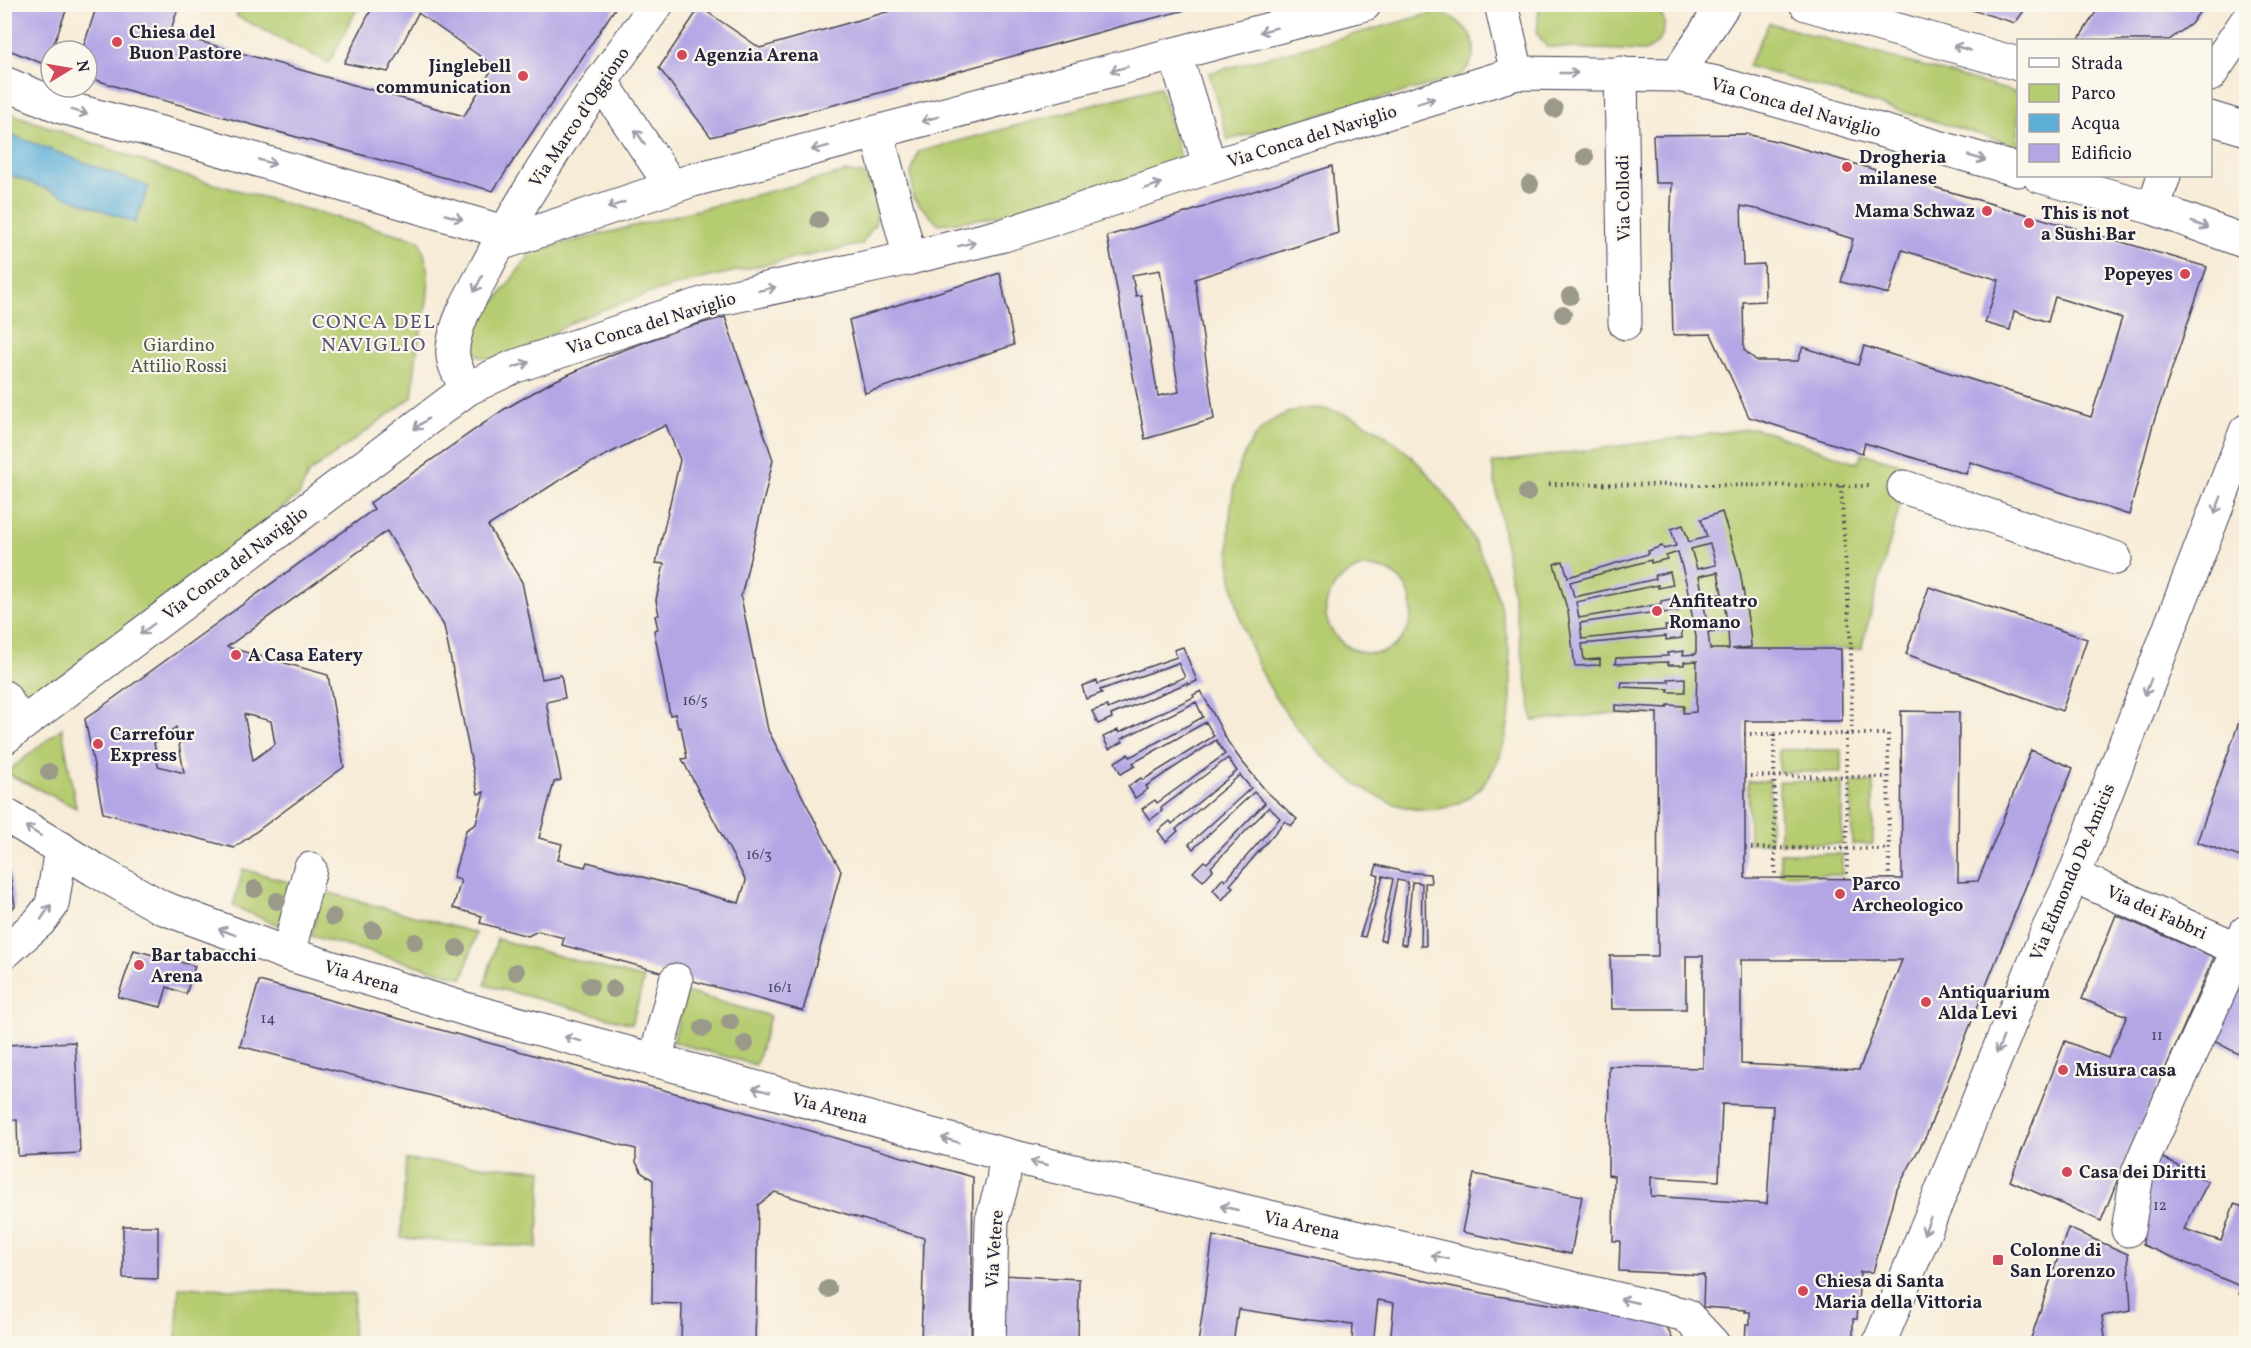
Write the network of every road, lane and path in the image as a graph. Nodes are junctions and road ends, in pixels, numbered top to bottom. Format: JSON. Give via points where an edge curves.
{"nodes":[{"id":1,"x":657,"y":4,"type":"edge"},
{"id":2,"x":1365,"y":4,"type":"edge"},
{"id":3,"x":1501,"y":4,"type":"edge"},
{"id":4,"x":1724,"y":4,"type":"edge"},
{"id":5,"x":1806,"y":4,"type":"edge"},
{"id":6,"x":2247,"y":22,"type":"edge"},
{"id":7,"x":1175,"y":54,"type":"junction"},
{"id":8,"x":2017,"y":63,"type":"edge"},
{"id":9,"x":1621,"y":73,"type":"junction"},
{"id":10,"x":1517,"y":74,"type":"junction"},
{"id":11,"x":2212,"y":74,"type":"edge"},
{"id":12,"x":1677,"y":75,"type":"junction"},
{"id":13,"x":602,"y":81,"type":"junction"},
{"id":14,"x":4,"y":83,"type":"edge"},
{"id":15,"x":2212,"y":118,"type":"edge"},
{"id":16,"x":2247,"y":129,"type":"edge"},
{"id":17,"x":877,"y":133,"type":"junction"},
{"id":18,"x":1210,"y":167,"type":"junction"},
{"id":19,"x":2017,"y":169,"type":"edge"},
{"id":20,"x":2043,"y":177,"type":"edge"},
{"id":21,"x":2164,"y":177,"type":"edge"},
{"id":22,"x":672,"y":187,"type":"junction"},
{"id":23,"x":2153,"y":208,"type":"junction"},
{"id":24,"x":501,"y":239,"type":"junction"},
{"id":25,"x":2247,"y":242,"type":"edge"},
{"id":26,"x":910,"y":258,"type":"junction"},
{"id":27,"x":1625,"y":323,"type":"dead end"},
{"id":28,"x":468,"y":389,"type":"junction"},
{"id":29,"x":2247,"y":431,"type":"edge"},
{"id":30,"x":1549,"y":484,"type":"dead end"},
{"id":31,"x":1841,"y":486,"type":"junction"},
{"id":32,"x":1904,"y":487,"type":"joint"},
{"id":33,"x":2115,"y":558,"type":"dead end"},
{"id":34,"x":4,"y":697,"type":"edge"},
{"id":35,"x":13,"y":731,"type":"edge"},
{"id":36,"x":1744,"y":734,"type":"dead end"},
{"id":37,"x":1774,"y":734,"type":"junction"},
{"id":38,"x":1849,"y":734,"type":"junction"},
{"id":39,"x":1744,"y":776,"type":"dead end"},
{"id":40,"x":1846,"y":776,"type":"junction"},
{"id":41,"x":1774,"y":777,"type":"junction"},
{"id":42,"x":1888,"y":777,"type":"junction"},
{"id":43,"x":4,"y":814,"type":"edge"},
{"id":44,"x":1745,"y":848,"type":"dead end"},
{"id":45,"x":1775,"y":848,"type":"junction"},
{"id":46,"x":61,"y":849,"type":"junction"},
{"id":47,"x":1847,"y":849,"type":"junction"},
{"id":48,"x":1889,"y":849,"type":"junction"},
{"id":49,"x":310,"y":869,"type":"dead end"},
{"id":50,"x":2074,"y":876,"type":"junction"},
{"id":51,"x":1775,"y":878,"type":"dead end"},
{"id":52,"x":1847,"y":879,"type":"dead end"},
{"id":53,"x":1889,"y":879,"type":"dead end"},
{"id":54,"x":2242,"y":940,"type":"edge"},
{"id":55,"x":4,"y":953,"type":"edge"},
{"id":56,"x":288,"y":954,"type":"junction"},
{"id":57,"x":676,"y":980,"type":"dead end"},
{"id":58,"x":655,"y":1061,"type":"junction"},
{"id":59,"x":1006,"y":1155,"type":"junction"},
{"id":60,"x":2128,"y":1230,"type":"dead end"},
{"id":61,"x":989,"y":1344,"type":"edge"},
{"id":62,"x":1713,"y":1344,"type":"edge"},
{"id":63,"x":1878,"y":1344,"type":"edge"}],
"edges":[{"from":1,"to":13,"type":"street","name":"Via Marco d'Oggiono"},
{"from":2,"to":7,"type":"street","one_way":true},
{"from":3,"to":10,"type":"street"},
{"from":4,"to":12,"type":"street"},
{"from":8,"to":5,"type":"street","one_way":true},
{"from":6,"to":11,"type":"street"},
{"from":7,"to":17,"type":"street","one_way":true},
{"from":7,"to":18,"type":"street","name":"Via Conca del Naviglio"},
{"from":10,"to":9,"type":"street","name":"Via Conca del Naviglio","one_way":true},
{"from":9,"to":12,"type":"street","name":"Via Conca del Naviglio"},
{"from":9,"to":27,"type":"street","name":"Via Collodi"},
{"from":18,"to":10,"type":"street","name":"Via Conca del Naviglio","one_way":true},
{"from":12,"to":19,"type":"street","name":"Via Conca del Naviglio","one_way":true},
{"from":22,"to":13,"type":"street","one_way":true},
{"from":13,"to":24,"type":"street","name":"Via Marco d'Oggiono"},
{"from":14,"to":24,"type":"street","one_way":true,"via":[[62,107],[199,142]]},
{"from":15,"to":16,"type":"street"},
{"from":17,"to":22,"type":"street","one_way":true},
{"from":17,"to":26,"type":"street"},
{"from":26,"to":18,"type":"street","name":"Via Conca del Naviglio","one_way":true,"via":[[1004,235]]},
{"from":20,"to":23,"type":"street"},
{"from":21,"to":23,"type":"street"},
{"from":22,"to":24,"type":"street","one_way":true},
{"from":23,"to":25,"type":"street","one_way":true},
{"from":24,"to":28,"type":"street","one_way":true,"via":[[462,315],[453,348],[454,364]]},
{"from":28,"to":26,"type":"street","name":"Via Conca del Naviglio","one_way":true,"via":[[513,367],[711,301]]},
{"from":28,"to":35,"type":"street","name":"Via Conca del Naviglio","one_way":true},
{"from":29,"to":50,"type":"street","name":"Via Edmondo De Amicis","one_way":true},
{"from":30,"to":31,"type":"path"},
{"from":31,"to":32,"type":"path"},
{"from":31,"to":38,"type":"path","via":[[1851,649]]},
{"from":32,"to":33,"type":"street"},
{"from":34,"to":35,"type":"street"},
{"from":36,"to":37,"type":"path"},
{"from":37,"to":38,"type":"path"},
{"from":37,"to":41,"type":"path"},
{"from":38,"to":40,"type":"path"},
{"from":38,"to":42,"type":"path","via":[[1888,734]]},
{"from":39,"to":41,"type":"path"},
{"from":40,"to":41,"type":"path"},
{"from":40,"to":42,"type":"path"},
{"from":40,"to":47,"type":"path"},
{"from":41,"to":45,"type":"path"},
{"from":42,"to":48,"type":"path"},
{"from":46,"to":43,"type":"street","name":"Via Arena","one_way":true},
{"from":44,"to":45,"type":"path"},
{"from":45,"to":47,"type":"path"},
{"from":45,"to":51,"type":"path"},
{"from":55,"to":46,"type":"street","one_way":true,"via":[[52,905]]},
{"from":56,"to":46,"type":"street","name":"Via Arena","one_way":true,"via":[[161,907]]},
{"from":47,"to":48,"type":"path"},
{"from":47,"to":52,"type":"path"},
{"from":48,"to":53,"type":"path"},
{"from":49,"to":56,"type":"street"},
{"from":50,"to":54,"type":"street","name":"Via dei Fabbri"},
{"from":50,"to":63,"type":"street","name":"Via Edmondo De Amicis","one_way":true,"via":[[2047,932]]},
{"from":54,"to":60,"type":"street","name":"Via dei Fabbri","via":[[2140,1167]]},
{"from":58,"to":56,"type":"street","name":"Via Arena","one_way":true,"via":[[465,1009]]},
{"from":57,"to":58,"type":"street"},
{"from":59,"to":58,"type":"street","name":"Via Arena","one_way":true},
{"from":59,"to":61,"type":"street","name":"Via Vetere","via":[[993,1220]]},
{"from":62,"to":59,"type":"street","name":"Via Arena","one_way":true,"via":[[1686,1315]]}]}
